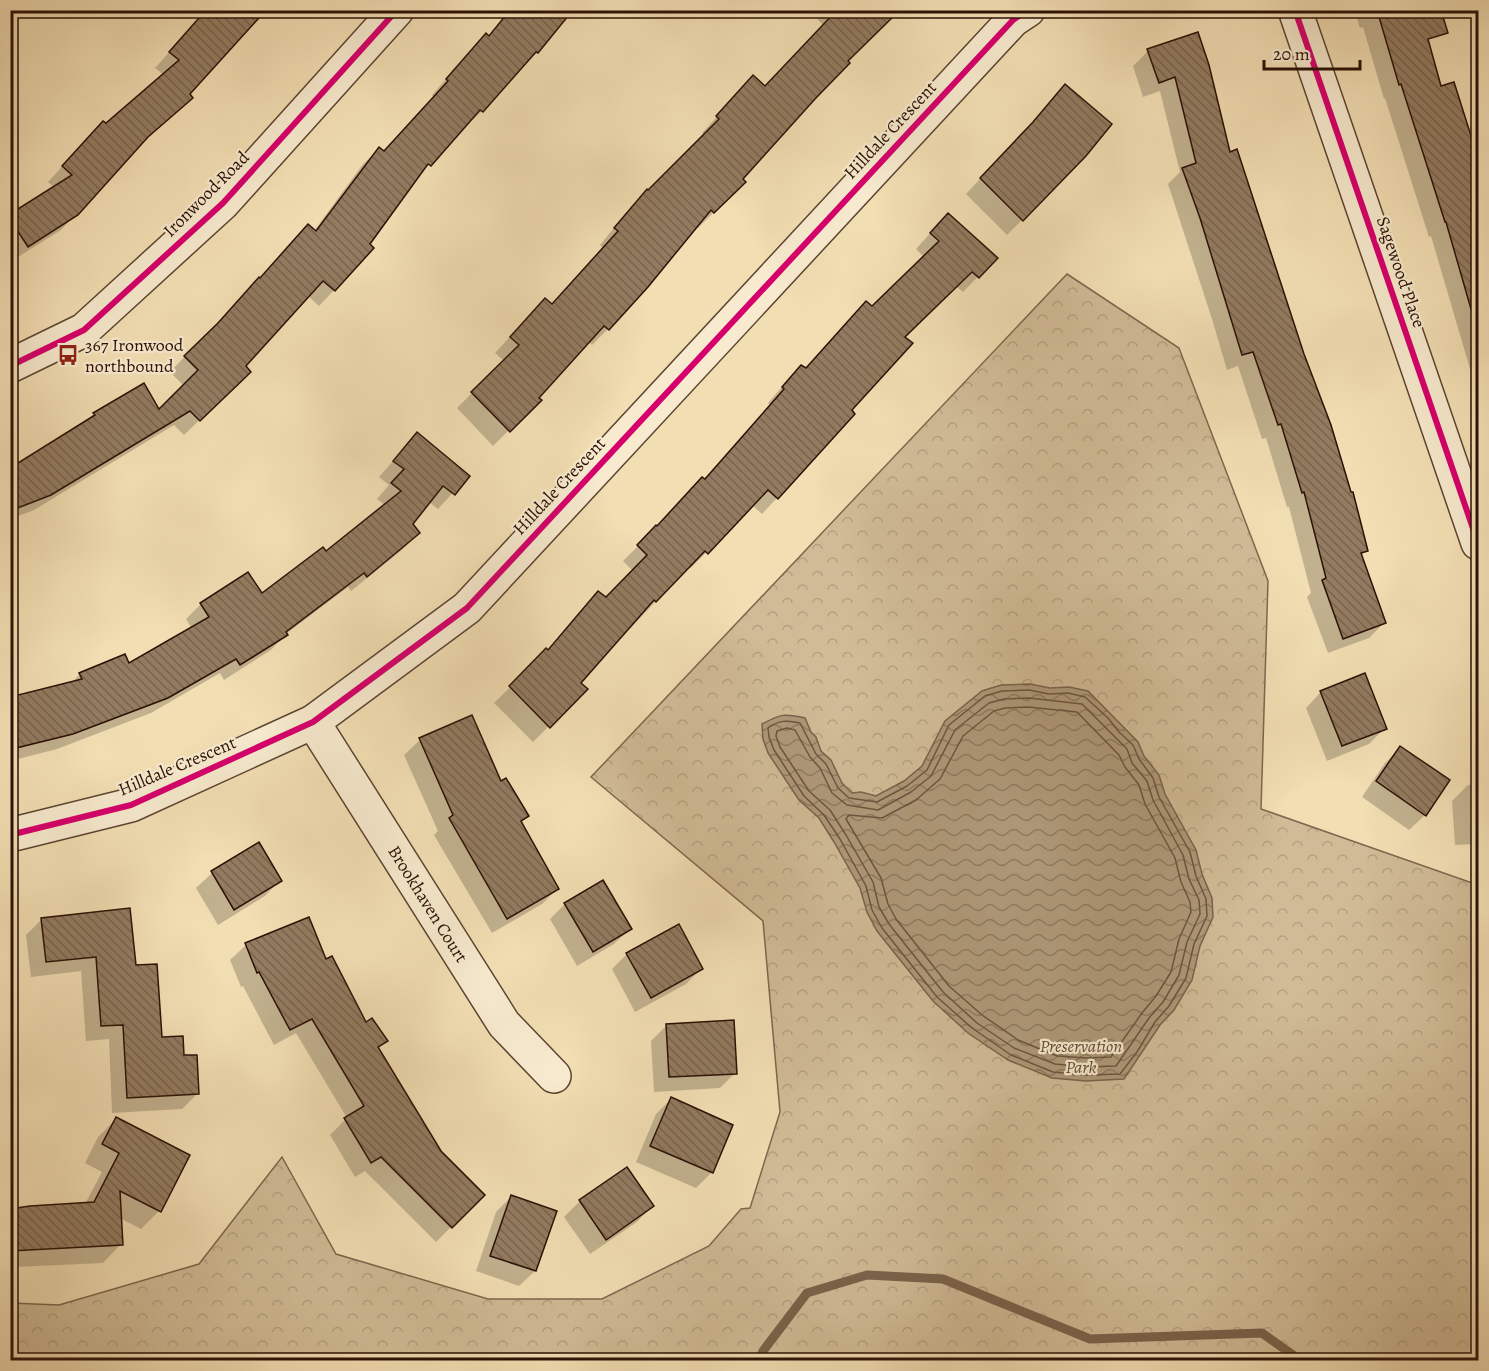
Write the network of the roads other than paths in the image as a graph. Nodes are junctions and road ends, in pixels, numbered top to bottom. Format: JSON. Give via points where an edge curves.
{"nodes":[{"id":1,"x":397,"y":10,"type":"edge"},
{"id":2,"x":1028,"y":10,"type":"edge"},
{"id":3,"x":1295,"y":10,"type":"edge"},
{"id":4,"x":10,"y":366,"type":"edge"},
{"id":5,"x":1479,"y":543,"type":"edge"},
{"id":6,"x":313,"y":722,"type":"junction"},
{"id":7,"x":10,"y":836,"type":"edge"},
{"id":8,"x":554,"y":1076,"type":"dead end"}],
"edges":[{"from":1,"to":4,"type":"street","name":"Ironwood Road","via":[[223,203],[84,330]]},
{"from":2,"to":6,"type":"street","name":"Hilldale Crescent","via":[[1013,20],[467,608]]},
{"from":3,"to":5,"type":"street","name":"Sagewood Place"},
{"from":6,"to":7,"type":"street","name":"Hilldale Crescent","via":[[131,805]]},
{"from":6,"to":8,"type":"street","name":"Brookhaven Court","via":[[504,1024]]}]}
